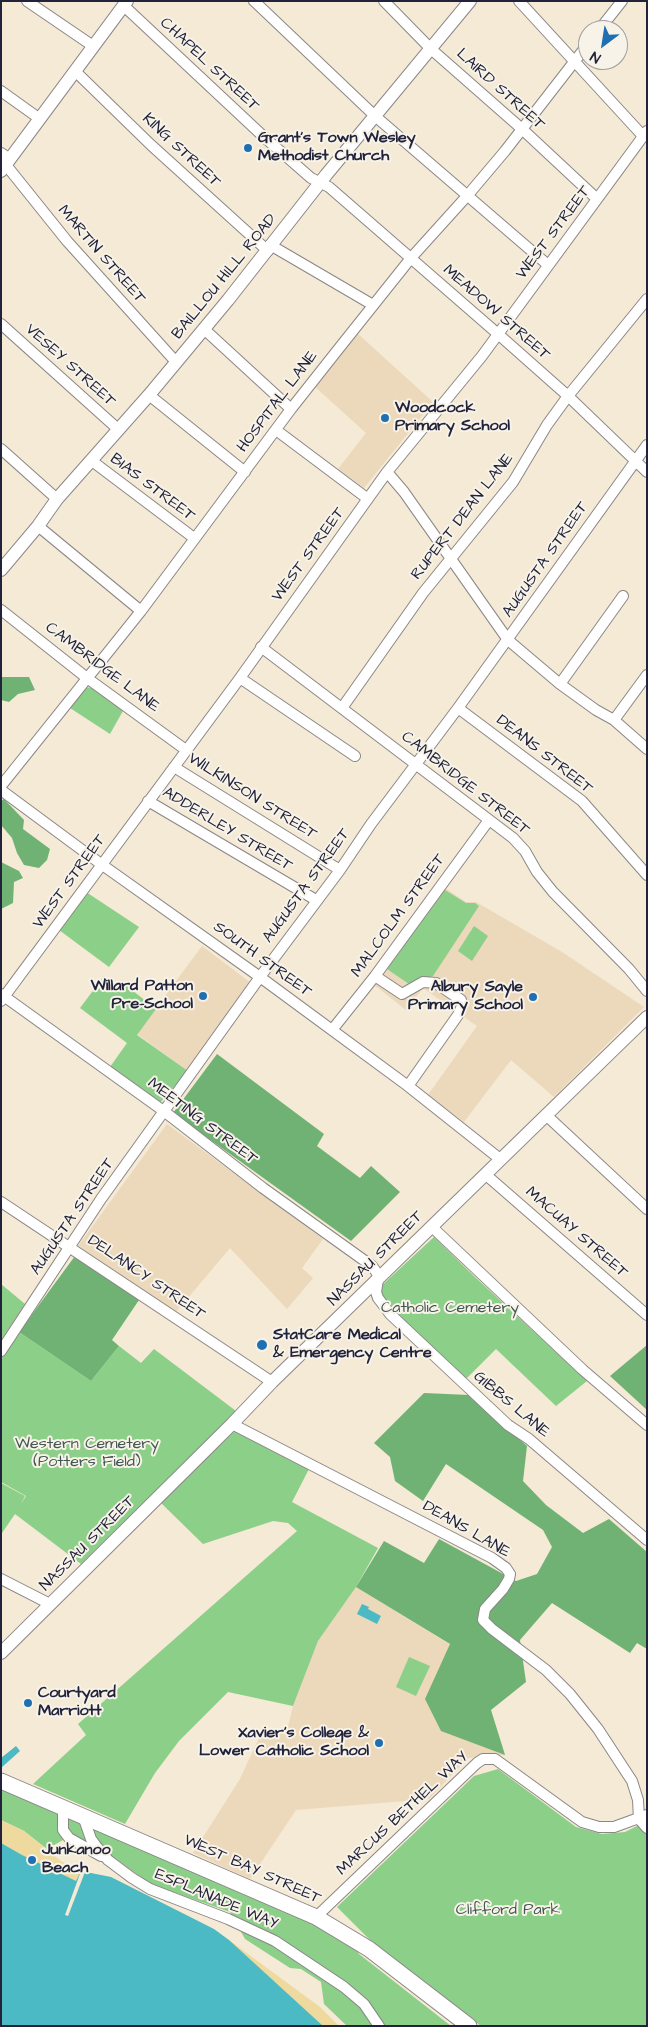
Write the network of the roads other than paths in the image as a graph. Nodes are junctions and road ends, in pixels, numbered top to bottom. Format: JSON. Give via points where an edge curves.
{"nodes":[{"id":1,"x":27,"y":1,"type":"edge"},
{"id":2,"x":254,"y":1,"type":"edge"},
{"id":3,"x":384,"y":1,"type":"edge"},
{"id":4,"x":470,"y":1,"type":"edge"},
{"id":5,"x":519,"y":1,"type":"edge"},
{"id":6,"x":622,"y":1,"type":"edge"},
{"id":7,"x":126,"y":4,"type":"edge"},
{"id":8,"x":607,"y":20,"type":"edge"},
{"id":9,"x":93,"y":46,"type":"junction"},
{"id":10,"x":431,"y":48,"type":"junction"},
{"id":11,"x":578,"y":57,"type":"edge"},
{"id":12,"x":574,"y":62,"type":"junction"},
{"id":13,"x":75,"y":71,"type":"junction"},
{"id":14,"x":1,"y":91,"type":"edge"},
{"id":15,"x":375,"y":116,"type":"junction"},
{"id":16,"x":40,"y":119,"type":"junction"},
{"id":17,"x":522,"y":129,"type":"junction"},
{"id":18,"x":645,"y":134,"type":"edge"},
{"id":19,"x":4,"y":162,"type":"edge"},
{"id":20,"x":320,"y":182,"type":"junction"},
{"id":21,"x":467,"y":196,"type":"junction"},
{"id":22,"x":597,"y":200,"type":"junction"},
{"id":23,"x":270,"y":248,"type":"junction"},
{"id":24,"x":410,"y":258,"type":"junction"},
{"id":25,"x":548,"y":265,"type":"junction"},
{"id":26,"x":647,"y":299,"type":"edge"},
{"id":27,"x":374,"y":305,"type":"junction"},
{"id":28,"x":1,"y":324,"type":"edge"},
{"id":29,"x":204,"y":330,"type":"junction"},
{"id":30,"x":498,"y":334,"type":"junction"},
{"id":31,"x":176,"y":362,"type":"junction"},
{"id":32,"x":149,"y":395,"type":"junction"},
{"id":33,"x":568,"y":396,"type":"junction"},
{"id":34,"x":291,"y":408,"type":"junction"},
{"id":35,"x":119,"y":430,"type":"junction"},
{"id":36,"x":276,"y":430,"type":"junction"},
{"id":37,"x":647,"y":445,"type":"edge"},
{"id":38,"x":1,"y":449,"type":"edge"},
{"id":39,"x":92,"y":461,"type":"junction"},
{"id":40,"x":634,"y":461,"type":"junction"},
{"id":41,"x":245,"y":472,"type":"junction"},
{"id":42,"x":387,"y":472,"type":"junction"},
{"id":43,"x":647,"y":472,"type":"edge"},
{"id":44,"x":57,"y":499,"type":"junction"},
{"id":45,"x":368,"y":499,"type":"junction"},
{"id":46,"x":38,"y":526,"type":"junction"},
{"id":47,"x":194,"y":538,"type":"junction"},
{"id":48,"x":450,"y":560,"type":"junction"},
{"id":49,"x":2,"y":567,"type":"edge"},
{"id":50,"x":623,"y":596,"type":"dead end"},
{"id":51,"x":1,"y":610,"type":"edge"},
{"id":52,"x":141,"y":610,"type":"junction"},
{"id":53,"x":508,"y":640,"type":"junction"},
{"id":54,"x":261,"y":647,"type":"junction"},
{"id":55,"x":647,"y":675,"type":"edge"},
{"id":56,"x":87,"y":678,"type":"junction"},
{"id":57,"x":240,"y":678,"type":"junction"},
{"id":58,"x":560,"y":684,"type":"junction"},
{"id":59,"x":342,"y":708,"type":"junction"},
{"id":60,"x":458,"y":708,"type":"junction"},
{"id":61,"x":614,"y":720,"type":"junction"},
{"id":62,"x":647,"y":749,"type":"edge"},
{"id":63,"x":186,"y":750,"type":"junction"},
{"id":64,"x":355,"y":756,"type":"dead end"},
{"id":65,"x":416,"y":764,"type":"junction"},
{"id":66,"x":174,"y":766,"type":"junction"},
{"id":67,"x":1,"y":786,"type":"edge"},
{"id":68,"x":1,"y":790,"type":"edge"},
{"id":69,"x":148,"y":801,"type":"junction"},
{"id":70,"x":489,"y":820,"type":"junction"},
{"id":71,"x":101,"y":864,"type":"junction"},
{"id":72,"x":340,"y":870,"type":"junction"},
{"id":73,"x":647,"y":875,"type":"edge"},
{"id":74,"x":316,"y":900,"type":"junction"},
{"id":75,"x":260,"y":976,"type":"junction"},
{"id":76,"x":375,"y":976,"type":"junction"},
{"id":77,"x":647,"y":991,"type":"edge"},
{"id":78,"x":2,"y":997,"type":"edge"},
{"id":79,"x":647,"y":1017,"type":"edge"},
{"id":80,"x":332,"y":1030,"type":"junction"},
{"id":81,"x":408,"y":1086,"type":"junction"},
{"id":82,"x":164,"y":1112,"type":"junction"},
{"id":83,"x":546,"y":1115,"type":"junction"},
{"id":84,"x":500,"y":1159,"type":"junction"},
{"id":85,"x":486,"y":1174,"type":"junction"},
{"id":86,"x":1,"y":1202,"type":"edge"},
{"id":87,"x":647,"y":1209,"type":"edge"},
{"id":88,"x":432,"y":1227,"type":"junction"},
{"id":89,"x":69,"y":1246,"type":"junction"},
{"id":90,"x":378,"y":1279,"type":"junction"},
{"id":91,"x":647,"y":1315,"type":"edge"},
{"id":92,"x":1,"y":1351,"type":"edge"},
{"id":93,"x":272,"y":1382,"type":"junction"},
{"id":94,"x":232,"y":1424,"type":"junction"},
{"id":95,"x":647,"y":1425,"type":"edge"},
{"id":96,"x":647,"y":1540,"type":"edge"},
{"id":97,"x":1,"y":1579,"type":"edge"},
{"id":98,"x":50,"y":1604,"type":"junction"},
{"id":99,"x":1,"y":1653,"type":"edge"},
{"id":100,"x":1,"y":1782,"type":"edge"},
{"id":101,"x":63,"y":1807,"type":"junction"},
{"id":102,"x":83,"y":1816,"type":"junction"},
{"id":103,"x":643,"y":1817,"type":"edge"},
{"id":104,"x":647,"y":1828,"type":"edge"},
{"id":105,"x":108,"y":1860,"type":"junction"},
{"id":106,"x":316,"y":1917,"type":"junction"},
{"id":107,"x":379,"y":2026,"type":"edge"},
{"id":108,"x":469,"y":2026,"type":"edge"}],
"edges":[{"from":1,"to":9,"type":"street"},
{"from":2,"to":15,"type":"street"},
{"from":3,"to":10,"type":"street","name":"LAIRD STREET"},
{"from":4,"to":10,"type":"main road","name":"BAILLOU HILL ROAD"},
{"from":5,"to":12,"type":"street"},
{"from":6,"to":8,"type":"street"},
{"from":7,"to":9,"type":"main road"},
{"from":7,"to":20,"type":"street","name":"CHAPEL STREET","via":[[264,137],[311,178]]},
{"from":9,"to":13,"type":"main road"},
{"from":10,"to":15,"type":"main road","name":"BAILLOU HILL ROAD"},
{"from":10,"to":17,"type":"street","name":"LAIRD STREET"},
{"from":11,"to":12,"type":"street","name":"HOSPITAL LANE"},
{"from":12,"to":17,"type":"street","name":"HOSPITAL LANE"},
{"from":12,"to":18,"type":"street"},
{"from":13,"to":16,"type":"main road"},
{"from":13,"to":23,"type":"street","name":"KING STREET","via":[[158,151]]},
{"from":14,"to":16,"type":"street"},
{"from":15,"to":20,"type":"main road","name":"BAILLOU HILL ROAD"},
{"from":15,"to":21,"type":"street"},
{"from":16,"to":19,"type":"main road"},
{"from":17,"to":21,"type":"street","name":"HOSPITAL LANE"},
{"from":17,"to":22,"type":"street","name":"LAIRD STREET"},
{"from":18,"to":22,"type":"street","name":"WEST STREET"},
{"from":19,"to":31,"type":"street","name":"MARTIN STREET","via":[[67,241]]},
{"from":20,"to":23,"type":"main road","name":"BAILLOU HILL ROAD"},
{"from":20,"to":24,"type":"street","name":"MEADOW STREET"},
{"from":21,"to":24,"type":"street","name":"HOSPITAL LANE"},
{"from":21,"to":25,"type":"street"},
{"from":22,"to":25,"type":"street","name":"WEST STREET"},
{"from":23,"to":27,"type":"street","name":"KING STREET"},
{"from":23,"to":29,"type":"main road","name":"BAILLOU HILL ROAD"},
{"from":24,"to":27,"type":"street","name":"HOSPITAL LANE"},
{"from":24,"to":30,"type":"street","name":"MEADOW STREET"},
{"from":25,"to":30,"type":"street","name":"WEST STREET"},
{"from":26,"to":33,"type":"street","name":"RUPERT DEAN LANE"},
{"from":27,"to":34,"type":"street","name":"HOSPITAL LANE"},
{"from":28,"to":35,"type":"street","name":"VESEY STREET"},
{"from":29,"to":31,"type":"main road","name":"BAILLOU HILL ROAD"},
{"from":29,"to":34,"type":"street"},
{"from":30,"to":33,"type":"street","name":"MEADOW STREET"},
{"from":30,"to":42,"type":"street","name":"WEST STREET"},
{"from":31,"to":32,"type":"main road","name":"BAILLOU HILL ROAD"},
{"from":32,"to":35,"type":"main road","name":"BAILLOU HILL ROAD"},
{"from":32,"to":41,"type":"street"},
{"from":33,"to":40,"type":"street","name":"MEADOW STREET"},
{"from":33,"to":48,"type":"street","name":"RUPERT DEAN LANE","via":[[513,482]]},
{"from":34,"to":36,"type":"street","name":"HOSPITAL LANE"},
{"from":35,"to":39,"type":"main road","name":"BAILLOU HILL ROAD"},
{"from":36,"to":41,"type":"street","name":"HOSPITAL LANE"},
{"from":36,"to":45,"type":"street"},
{"from":37,"to":40,"type":"street","name":"AUGUSTA STREET"},
{"from":38,"to":44,"type":"street"},
{"from":39,"to":44,"type":"main road","name":"BAILLOU HILL ROAD"},
{"from":39,"to":47,"type":"street","name":"BIAS STREET"},
{"from":40,"to":43,"type":"street","name":"MEADOW STREET"},
{"from":40,"to":53,"type":"street","name":"AUGUSTA STREET"},
{"from":41,"to":47,"type":"street","name":"HOSPITAL LANE"},
{"from":42,"to":45,"type":"street","name":"WEST STREET"},
{"from":42,"to":48,"type":"street"},
{"from":44,"to":46,"type":"main road","name":"BAILLOU HILL ROAD"},
{"from":45,"to":54,"type":"street","name":"WEST STREET"},
{"from":46,"to":49,"type":"main road","name":"BAILLOU HILL ROAD"},
{"from":46,"to":52,"type":"street"},
{"from":47,"to":52,"type":"street","name":"HOSPITAL LANE"},
{"from":48,"to":53,"type":"street"},
{"from":48,"to":59,"type":"street","name":"RUPERT DEAN LANE"},
{"from":50,"to":58,"type":"street"},
{"from":51,"to":56,"type":"street","name":"CAMBRIDGE LANE"},
{"from":52,"to":56,"type":"street","name":"HOSPITAL LANE"},
{"from":53,"to":58,"type":"street"},
{"from":53,"to":60,"type":"street","name":"AUGUSTA STREET"},
{"from":54,"to":57,"type":"street","name":"WEST STREET"},
{"from":54,"to":59,"type":"street","name":"CAMBRIDGE STREET"},
{"from":55,"to":61,"type":"street"},
{"from":56,"to":63,"type":"street","name":"CAMBRIDGE LANE"},
{"from":56,"to":67,"type":"street","name":"HOSPITAL LANE"},
{"from":57,"to":63,"type":"street","name":"WEST STREET"},
{"from":57,"to":64,"type":"street"},
{"from":58,"to":61,"type":"street"},
{"from":59,"to":65,"type":"street","name":"CAMBRIDGE STREET"},
{"from":60,"to":65,"type":"street","name":"AUGUSTA STREET"},
{"from":60,"to":73,"type":"street","name":"DEANS STREET","via":[[582,801]]},
{"from":61,"to":62,"type":"street"},
{"from":63,"to":66,"type":"street","name":"WEST STREET"},
{"from":65,"to":70,"type":"street","name":"CAMBRIDGE STREET"},
{"from":65,"to":72,"type":"street","name":"AUGUSTA STREET"},
{"from":66,"to":69,"type":"street","name":"WEST STREET"},
{"from":66,"to":72,"type":"street","name":"WILKINSON STREET"},
{"from":68,"to":71,"type":"street","name":"SOUTH STREET"},
{"from":69,"to":71,"type":"street","name":"WEST STREET"},
{"from":69,"to":74,"type":"street","name":"ADDERLEY STREET"},
{"from":70,"to":76,"type":"street","name":"MALCOLM STREET"},
{"from":70,"to":77,"type":"street","name":"CAMBRIDGE STREET","via":[[513,838],[554,892]]},
{"from":71,"to":75,"type":"street","name":"SOUTH STREET"},
{"from":71,"to":78,"type":"street","name":"WEST STREET"},
{"from":72,"to":74,"type":"street","name":"AUGUSTA STREET"},
{"from":74,"to":75,"type":"street","name":"AUGUSTA STREET"},
{"from":75,"to":80,"type":"street","name":"SOUTH STREET"},
{"from":75,"to":82,"type":"street","name":"AUGUSTA STREET"},
{"from":76,"to":80,"type":"street","name":"MALCOLM STREET"},
{"from":76,"to":81,"type":"street","via":[[402,994],[423,982],[436,983],[461,1000],[458,1015]]},
{"from":78,"to":82,"type":"street","name":"MEETING STREET"},
{"from":79,"to":83,"type":"main road","name":"NASSAU STREET"},
{"from":80,"to":81,"type":"street","name":"SOUTH STREET"},
{"from":81,"to":84,"type":"street","name":"SOUTH STREET"},
{"from":82,"to":89,"type":"street","name":"AUGUSTA STREET"},
{"from":82,"to":90,"type":"street","name":"MEETING STREET","via":[[372,1266]]},
{"from":83,"to":84,"type":"main road","name":"NASSAU STREET"},
{"from":83,"to":87,"type":"street"},
{"from":84,"to":85,"type":"main road","name":"NASSAU STREET"},
{"from":85,"to":88,"type":"main road","name":"NASSAU STREET"},
{"from":85,"to":91,"type":"street","name":"MACUAY STREET"},
{"from":86,"to":89,"type":"street","name":"DELANCY STREET"},
{"from":88,"to":90,"type":"main road","name":"NASSAU STREET"},
{"from":88,"to":95,"type":"street","via":[[583,1370]]},
{"from":89,"to":92,"type":"street","name":"AUGUSTA STREET"},
{"from":89,"to":93,"type":"street","name":"DELANCY STREET"},
{"from":90,"to":93,"type":"main road","name":"NASSAU STREET"},
{"from":90,"to":96,"type":"street","name":"GIBBS LANE","via":[[378,1298],[397,1320],[508,1425],[529,1439]]},
{"from":93,"to":94,"type":"main road","name":"NASSAU STREET"},
{"from":94,"to":98,"type":"main road","name":"NASSAU STREET"},
{"from":94,"to":103,"type":"street","name":"DEANS LANE","via":[[506,1568],[509,1579],[485,1609],[483,1620],[546,1670],[570,1694],[606,1739],[632,1781]]},
{"from":97,"to":98,"type":"street"},
{"from":98,"to":99,"type":"main road","name":"NASSAU STREET"},
{"from":100,"to":101,"type":"highway","name":"WEST BAY STREET"},
{"from":101,"to":102,"type":"highway","name":"WEST BAY STREET"},
{"from":101,"to":105,"type":"street","name":"ESPLANADE WAY","via":[[63,1830],[69,1838]]},
{"from":102,"to":105,"type":"street","name":"ESPLANADE WAY","via":[[91,1839]]},
{"from":102,"to":106,"type":"highway","name":"WEST BAY STREET"},
{"from":103,"to":104,"type":"street"},
{"from":103,"to":106,"type":"street","name":"MARCUS BETHEL WAY","via":[[614,1827],[582,1822],[495,1759],[483,1759]]},
{"from":105,"to":107,"type":"street","name":"ESPLANADE WAY","via":[[150,1889],[228,1918],[275,1942],[344,1987],[364,2004]]},
{"from":106,"to":108,"type":"highway","name":"WEST BAY STREET","via":[[369,1950]]}]}
